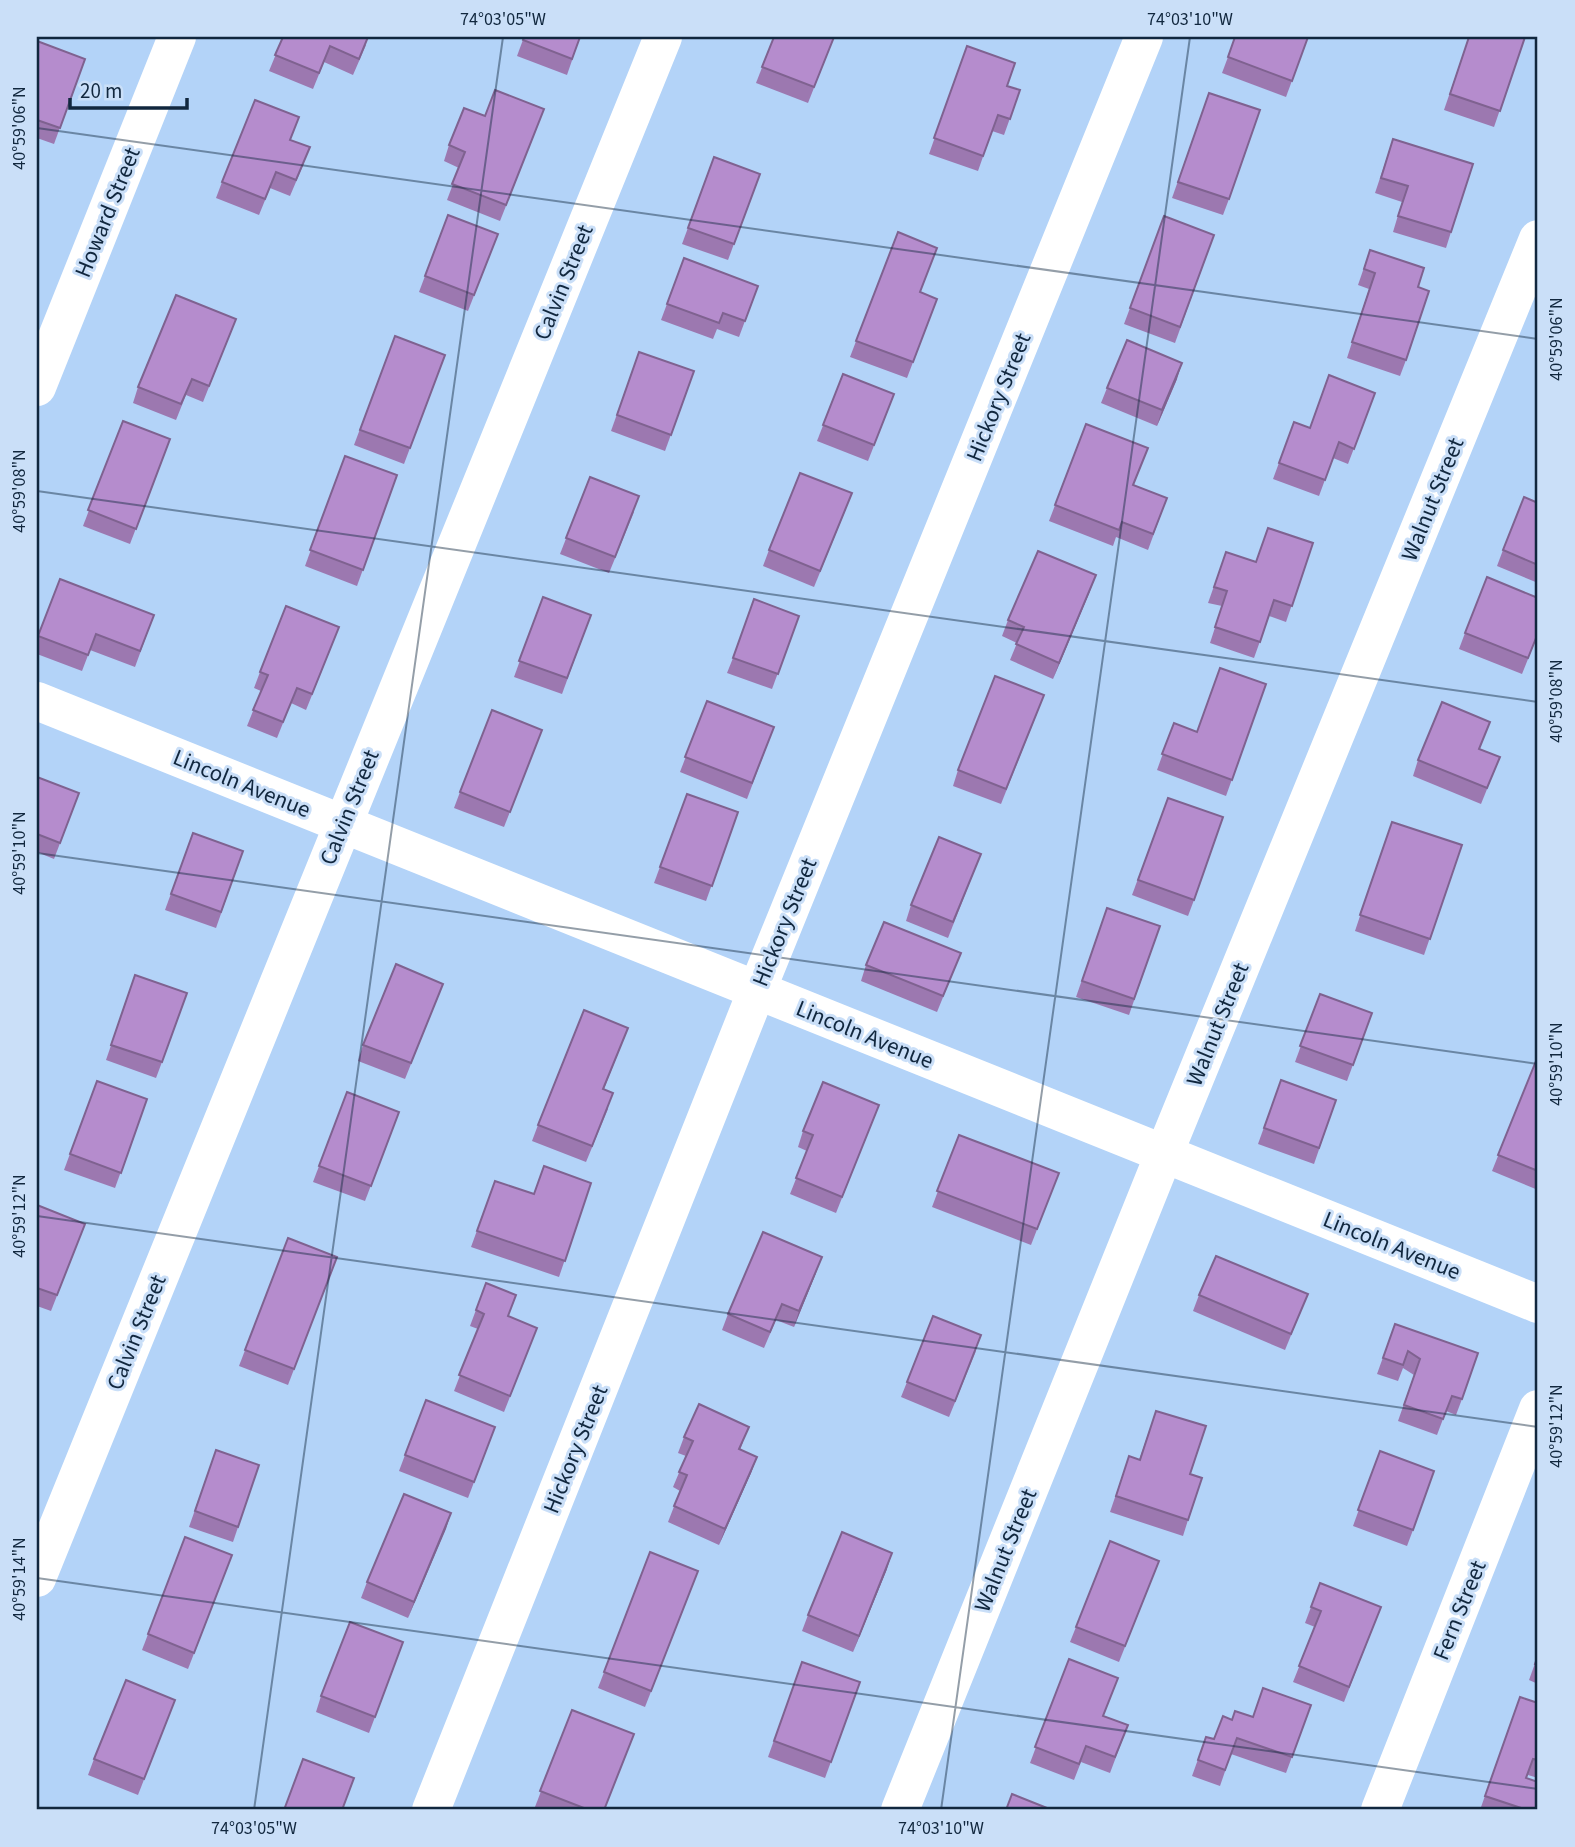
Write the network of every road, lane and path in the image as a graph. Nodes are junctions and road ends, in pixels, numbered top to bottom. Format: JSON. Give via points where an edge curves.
{"nodes":[{"id":1,"x":177,"y":37,"type":"edge"},
{"id":2,"x":663,"y":37,"type":"edge"},
{"id":3,"x":1144,"y":37,"type":"edge"},
{"id":4,"x":1538,"y":239,"type":"edge"},
{"id":5,"x":37,"y":387,"type":"edge"},
{"id":6,"x":37,"y":701,"type":"edge"},
{"id":7,"x":342,"y":824,"type":"junction"},
{"id":8,"x":757,"y":990,"type":"junction"},
{"id":9,"x":1164,"y":1154,"type":"junction"},
{"id":10,"x":1538,"y":1304,"type":"edge"},
{"id":11,"x":1538,"y":1409,"type":"edge"},
{"id":12,"x":37,"y":1578,"type":"edge"},
{"id":13,"x":432,"y":1810,"type":"edge"},
{"id":14,"x":900,"y":1810,"type":"edge"},
{"id":15,"x":1380,"y":1810,"type":"edge"}],
"edges":[{"from":1,"to":5,"type":"street","name":"Howard Street"},
{"from":2,"to":7,"type":"street","name":"Calvin Street"},
{"from":3,"to":8,"type":"street","name":"Hickory Street"},
{"from":4,"to":9,"type":"street","name":"Walnut Street"},
{"from":6,"to":7,"type":"street","name":"Lincoln Avenue"},
{"from":7,"to":8,"type":"street","name":"Lincoln Avenue"},
{"from":7,"to":12,"type":"street","name":"Calvin Street"},
{"from":8,"to":9,"type":"street","name":"Lincoln Avenue"},
{"from":8,"to":13,"type":"street","name":"Hickory Street"},
{"from":9,"to":10,"type":"street","name":"Lincoln Avenue"},
{"from":9,"to":14,"type":"street","name":"Walnut Street"},
{"from":11,"to":15,"type":"street","name":"Fern Street"}]}
